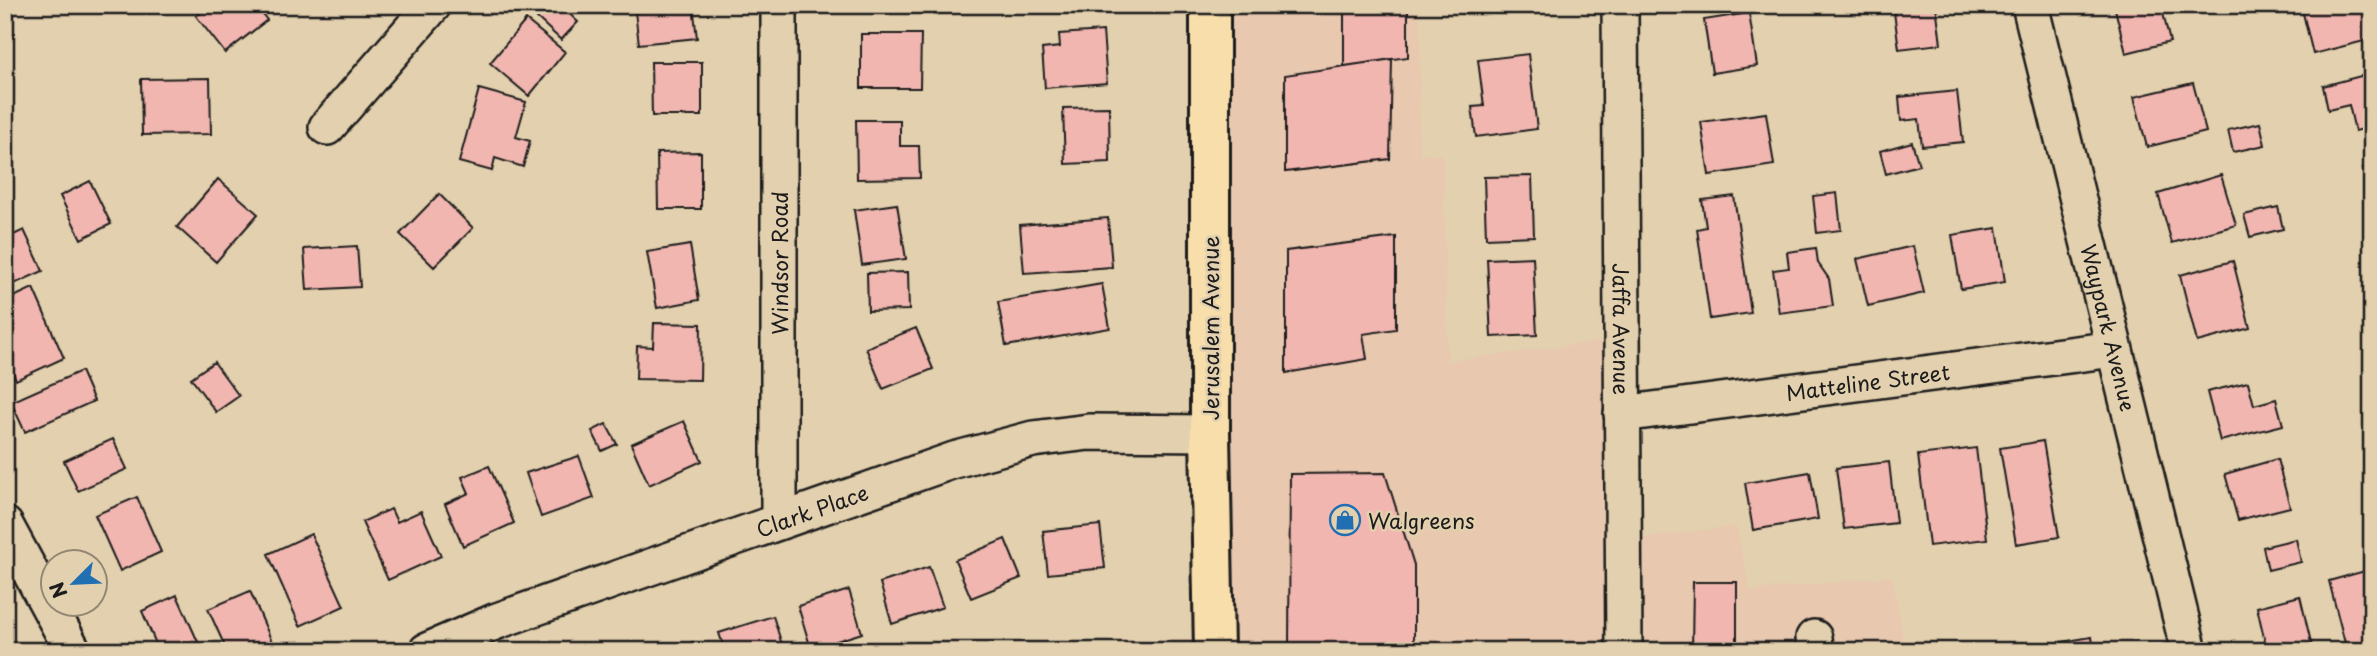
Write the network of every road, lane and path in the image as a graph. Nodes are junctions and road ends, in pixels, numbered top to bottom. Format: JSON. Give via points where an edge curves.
{"nodes":[{"id":1,"x":433,"y":5,"type":"edge"},
{"id":2,"x":779,"y":5,"type":"edge"},
{"id":3,"x":1210,"y":5,"type":"edge"},
{"id":4,"x":1620,"y":5,"type":"edge"},
{"id":5,"x":2030,"y":5,"type":"edge"},
{"id":6,"x":327,"y":127,"type":"dead end"},
{"id":7,"x":2114,"y":349,"type":"junction"},
{"id":8,"x":1622,"y":414,"type":"junction"},
{"id":9,"x":1210,"y":433,"type":"junction"},
{"id":10,"x":779,"y":521,"type":"junction"},
{"id":11,"x":5,"y":525,"type":"edge"},
{"id":12,"x":73,"y":651,"type":"edge"},
{"id":13,"x":427,"y":651,"type":"edge"},
{"id":14,"x":1214,"y":651,"type":"edge"},
{"id":15,"x":1624,"y":651,"type":"edge"},
{"id":16,"x":2189,"y":651,"type":"edge"}],
"edges":[{"from":1,"to":6,"type":"street"},
{"from":2,"to":10,"type":"street","name":"Windsor Road"},
{"from":3,"to":9,"type":"main road","name":"Jerusalem Avenue"},
{"from":4,"to":8,"type":"street","name":"Jaffa Avenue"},
{"from":5,"to":7,"type":"street","name":"Waypark Avenue"},
{"from":7,"to":8,"type":"street","name":"Matteline Street"},
{"from":7,"to":16,"type":"street","name":"Waypark Avenue"},
{"from":8,"to":15,"type":"street","name":"Jaffa Avenue"},
{"from":9,"to":10,"type":"street","name":"Clark Place","via":[[1089,432],[1033,439],[954,460]]},
{"from":9,"to":14,"type":"main road","name":"Jerusalem Avenue"},
{"from":10,"to":13,"type":"street","name":"Clark Place","via":[[497,621]]},
{"from":11,"to":12,"type":"street"}]}
